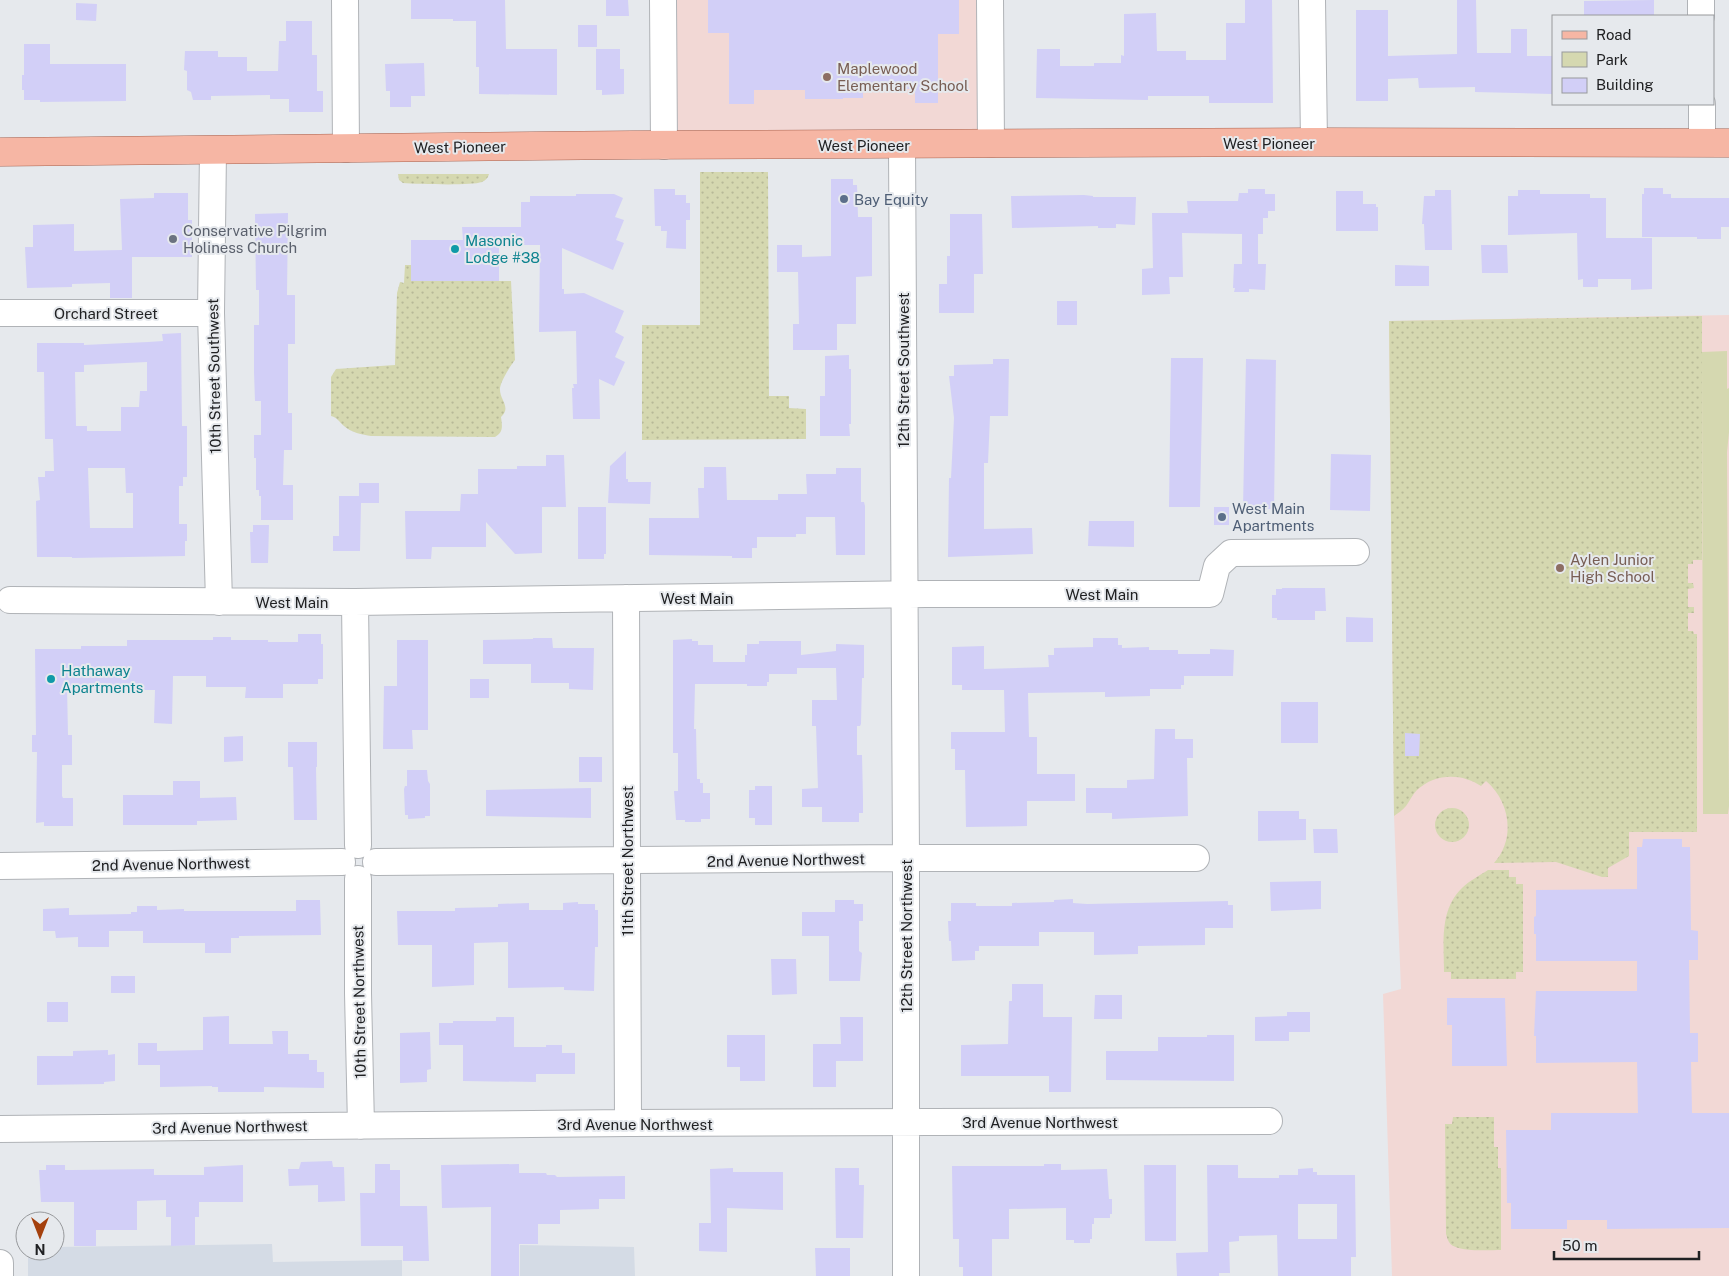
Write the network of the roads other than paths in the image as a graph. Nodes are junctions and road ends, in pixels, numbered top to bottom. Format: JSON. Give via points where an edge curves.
{"nodes":[{"id":1,"x":345,"y":0,"type":"edge"},
{"id":2,"x":663,"y":0,"type":"edge"},
{"id":3,"x":990,"y":0,"type":"edge"},
{"id":4,"x":1312,"y":0,"type":"edge"},
{"id":5,"x":1701,"y":0,"type":"edge"},
{"id":6,"x":1701,"y":15,"type":"edge"},
{"id":7,"x":1702,"y":105,"type":"edge"},
{"id":8,"x":1314,"y":142,"type":"junction"},
{"id":9,"x":1702,"y":143,"type":"junction"},
{"id":10,"x":1729,"y":143,"type":"edge"},
{"id":11,"x":902,"y":144,"type":"junction"},
{"id":12,"x":991,"y":144,"type":"junction"},
{"id":13,"x":664,"y":146,"type":"junction"},
{"id":14,"x":346,"y":149,"type":"junction"},
{"id":15,"x":213,"y":150,"type":"junction"},
{"id":16,"x":0,"y":152,"type":"edge"},
{"id":17,"x":0,"y":313,"type":"edge"},
{"id":18,"x":212,"y":313,"type":"junction"},
{"id":19,"x":1356,"y":552,"type":"dead end"},
{"id":20,"x":903,"y":595,"type":"junction"},
{"id":21,"x":626,"y":598,"type":"junction"},
{"id":22,"x":3,"y":599,"type":"edge"},
{"id":23,"x":219,"y":602,"type":"junction"},
{"id":24,"x":355,"y":602,"type":"junction"},
{"id":25,"x":906,"y":858,"type":"junction"},
{"id":26,"x":1196,"y":858,"type":"dead end"},
{"id":27,"x":628,"y":861,"type":"junction"},
{"id":28,"x":358,"y":862,"type":"junction"},
{"id":29,"x":0,"y":866,"type":"edge"},
{"id":30,"x":1269,"y":1121,"type":"dead end"},
{"id":31,"x":907,"y":1123,"type":"junction"},
{"id":32,"x":628,"y":1124,"type":"junction"},
{"id":33,"x":361,"y":1126,"type":"junction"},
{"id":34,"x":0,"y":1129,"type":"edge"},
{"id":35,"x":0,"y":1263,"type":"edge"},
{"id":36,"x":0,"y":1276,"type":"edge"},
{"id":37,"x":906,"y":1276,"type":"edge"}],
"edges":[{"from":1,"to":14,"type":"street"},
{"from":2,"to":13,"type":"street"},
{"from":3,"to":12,"type":"street"},
{"from":4,"to":8,"type":"street"},
{"from":5,"to":6,"type":"street"},
{"from":7,"to":9,"type":"street"},
{"from":8,"to":9,"type":"main road","name":"West Pioneer"},
{"from":8,"to":12,"type":"main road","name":"West Pioneer"},
{"from":9,"to":10,"type":"main road","name":"West Pioneer"},
{"from":11,"to":12,"type":"main road","name":"West Pioneer"},
{"from":11,"to":13,"type":"main road","name":"West Pioneer"},
{"from":11,"to":20,"type":"street","name":"12th Street Southwest"},
{"from":13,"to":14,"type":"main road","name":"West Pioneer"},
{"from":14,"to":15,"type":"main road","name":"West Pioneer"},
{"from":15,"to":16,"type":"main road","name":"West Pioneer"},
{"from":15,"to":18,"type":"street","name":"10th Street Southwest"},
{"from":17,"to":18,"type":"street","name":"Orchard Street"},
{"from":18,"to":23,"type":"street","name":"10th Street Southwest"},
{"from":19,"to":20,"type":"street","name":"West Main","via":[[1231,553],[1217,566],[1210,594]]},
{"from":20,"to":21,"type":"street","name":"West Main"},
{"from":20,"to":25,"type":"street","name":"12th Street Northwest"},
{"from":21,"to":24,"type":"street","name":"West Main"},
{"from":21,"to":27,"type":"street","name":"11th Street Northwest"},
{"from":22,"to":23,"type":"street","name":"West Main"},
{"from":23,"to":24,"type":"street","name":"West Main"},
{"from":24,"to":28,"type":"street","name":"10th Street Northwest"},
{"from":25,"to":26,"type":"street","name":"2nd Avenue Northwest"},
{"from":25,"to":27,"type":"street","name":"2nd Avenue Northwest"},
{"from":25,"to":31,"type":"street","name":"12th Street Northwest"},
{"from":27,"to":28,"type":"street","name":"2nd Avenue Northwest"},
{"from":27,"to":32,"type":"street","name":"11th Street Northwest"},
{"from":28,"to":29,"type":"street","name":"2nd Avenue Northwest"},
{"from":28,"to":33,"type":"street","name":"10th Street Northwest"},
{"from":30,"to":31,"type":"street","name":"3rd Avenue Northwest"},
{"from":31,"to":32,"type":"street","name":"3rd Avenue Northwest"},
{"from":31,"to":37,"type":"street","name":"12th Street Northwest"},
{"from":32,"to":33,"type":"street","name":"3rd Avenue Northwest"},
{"from":33,"to":34,"type":"street","name":"3rd Avenue Northwest"},
{"from":35,"to":36,"type":"street"}]}
